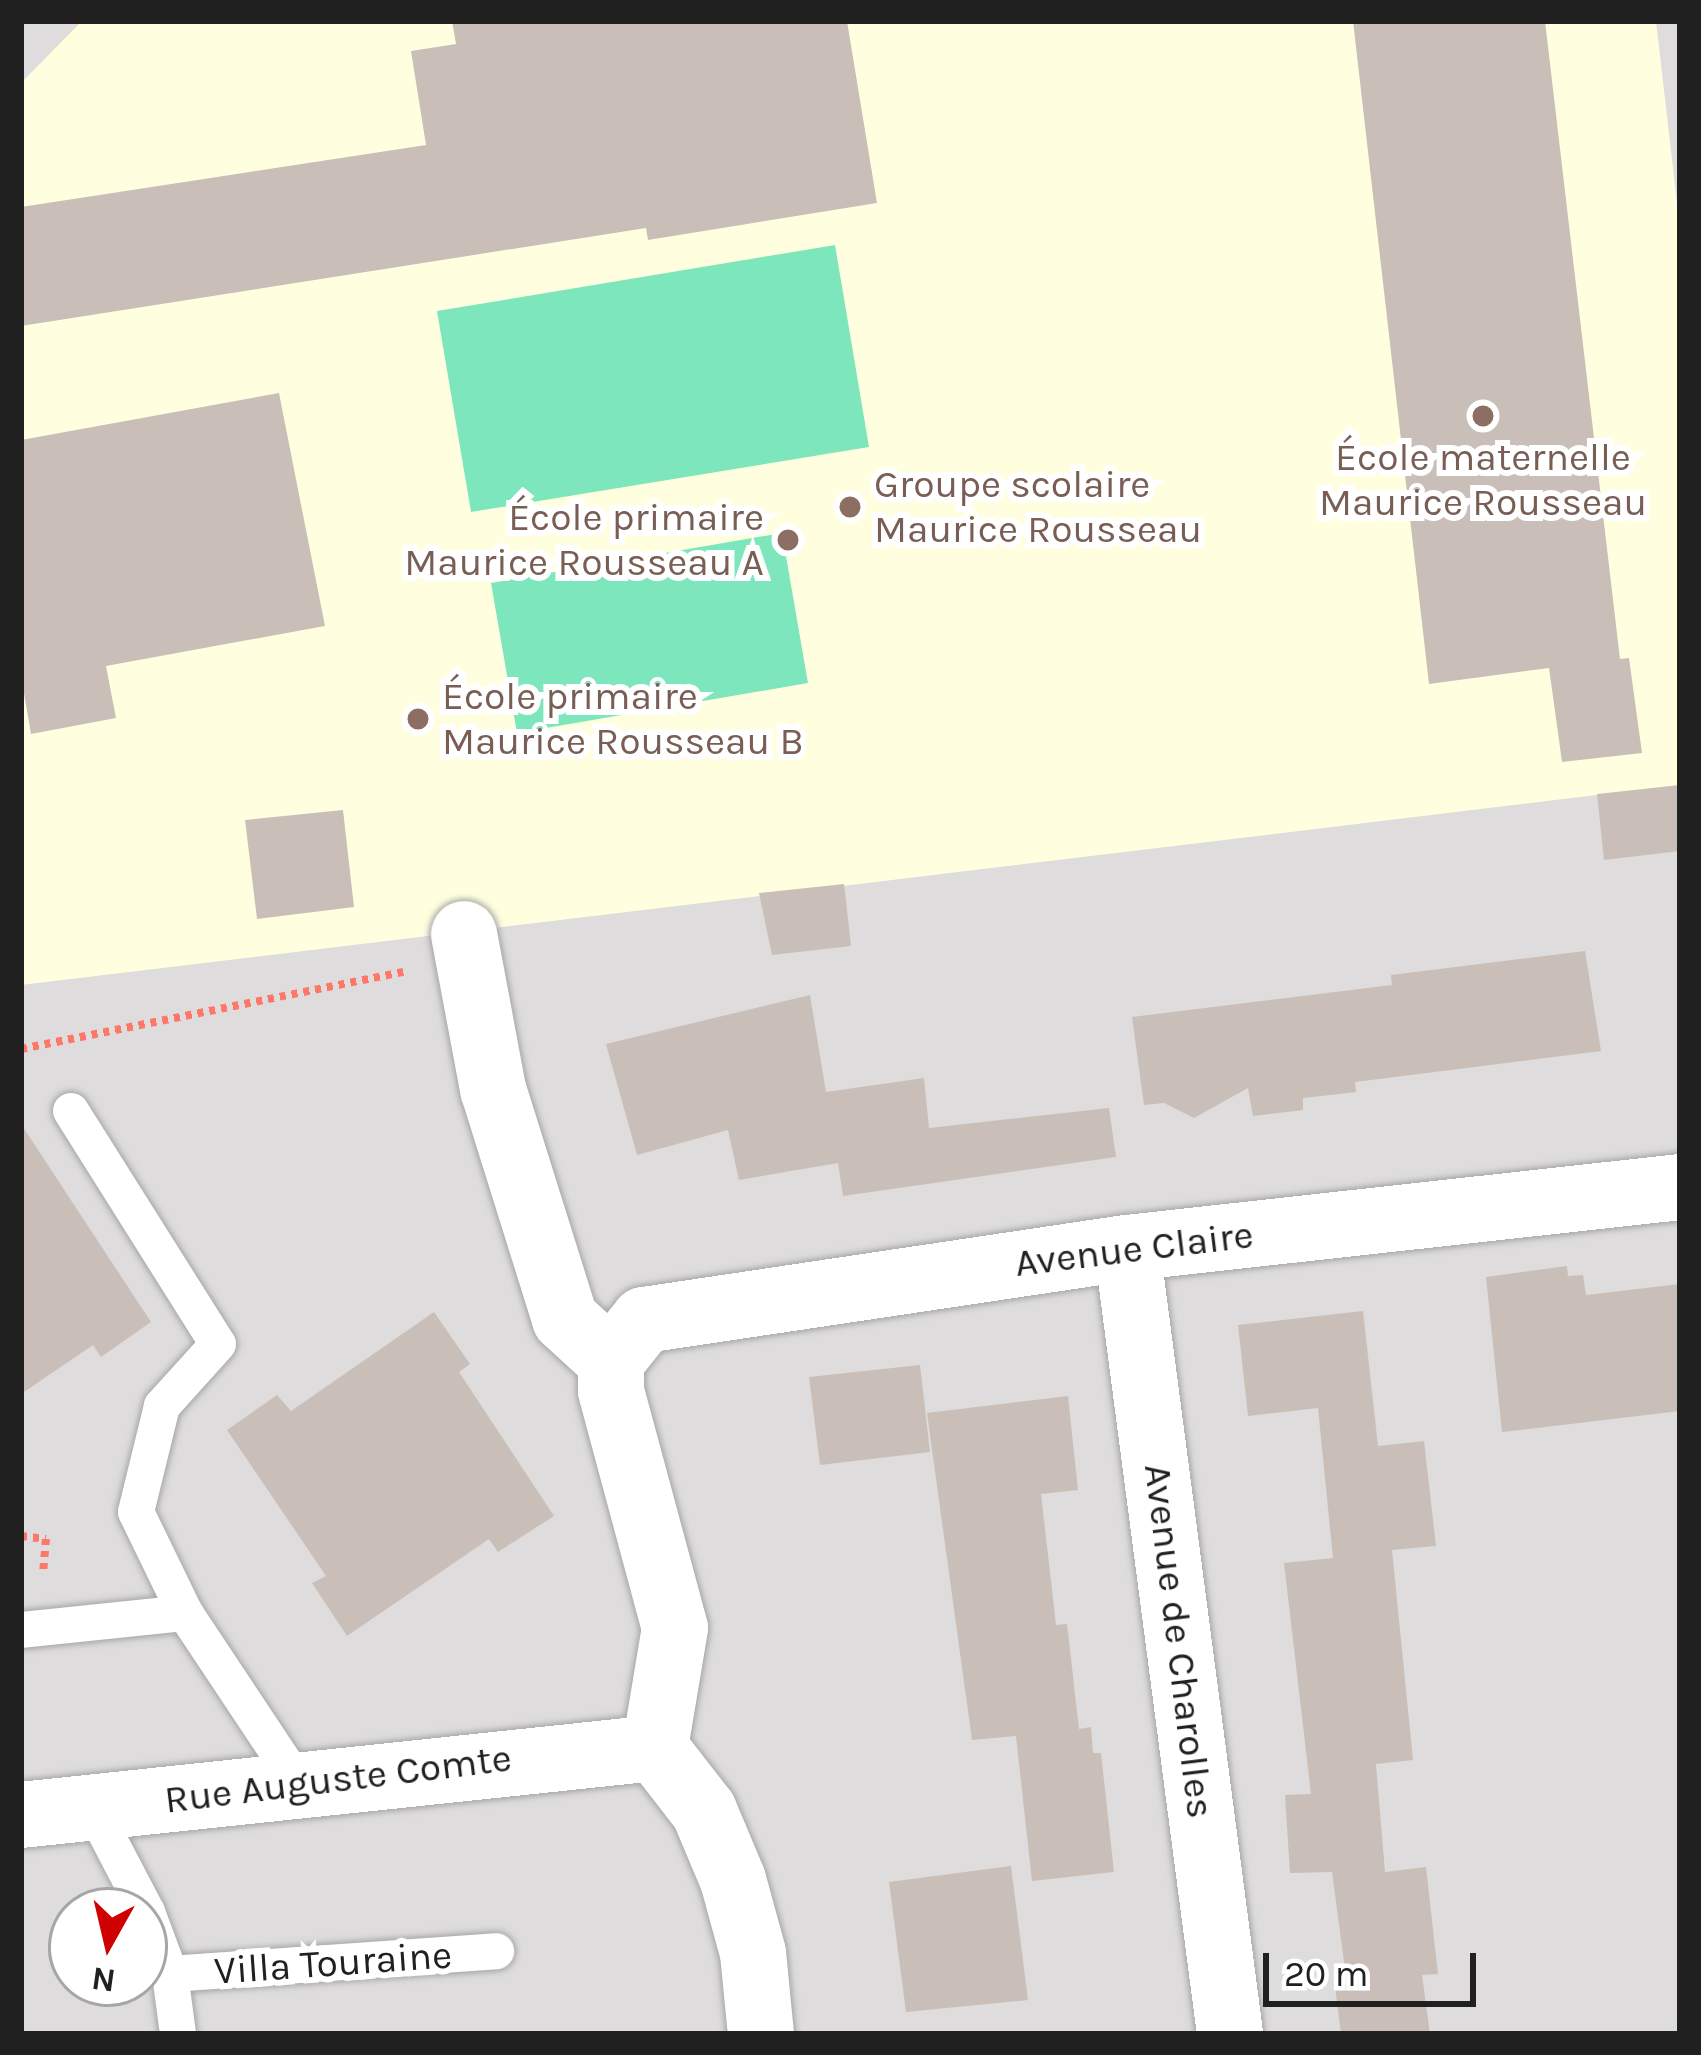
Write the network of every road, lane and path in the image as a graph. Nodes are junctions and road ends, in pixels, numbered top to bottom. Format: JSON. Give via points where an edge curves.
{"nodes":[{"id":1,"x":466,"y":946,"type":"joint"},
{"id":2,"x":21,"y":1049,"type":"edge"},
{"id":3,"x":71,"y":1111,"type":"dead end"},
{"id":4,"x":1680,"y":1187,"type":"edge"},
{"id":5,"x":1127,"y":1248,"type":"junction"},
{"id":6,"x":611,"y":1361,"type":"junction"},
{"id":7,"x":185,"y":1613,"type":"junction"},
{"id":8,"x":21,"y":1630,"type":"edge"},
{"id":9,"x":655,"y":1748,"type":"junction"},
{"id":10,"x":298,"y":1783,"type":"junction"},
{"id":11,"x":92,"y":1807,"type":"junction"},
{"id":12,"x":21,"y":1816,"type":"edge"},
{"id":13,"x":496,"y":1951,"type":"dead end"},
{"id":14,"x":170,"y":1974,"type":"junction"},
{"id":15,"x":178,"y":2034,"type":"edge"},
{"id":16,"x":760,"y":2034,"type":"edge"},
{"id":17,"x":1230,"y":2034,"type":"edge"}],
"edges":[{"from":1,"to":2,"type":"path"},
{"from":1,"to":6,"type":"street","via":[[493,1089],[565,1318]]},
{"from":3,"to":7,"type":"lane","via":[[218,1344],[161,1406],[136,1512]]},
{"from":4,"to":5,"type":"street","name":"Avenue Claire"},
{"from":5,"to":6,"type":"street","name":"Avenue Claire","via":[[644,1320]]},
{"from":5,"to":17,"type":"street","name":"Avenue de Charolles"},
{"from":6,"to":9,"type":"street","via":[[611,1390],[675,1628]]},
{"from":7,"to":8,"type":"lane"},
{"from":7,"to":10,"type":"lane"},
{"from":9,"to":10,"type":"street","name":"Rue Auguste Comte"},
{"from":9,"to":16,"type":"street","via":[[704,1811],[733,1880],[753,1953]]},
{"from":10,"to":11,"type":"street","name":"Rue Auguste Comte"},
{"from":11,"to":12,"type":"street","name":"Rue Auguste Comte"},
{"from":11,"to":14,"type":"lane","name":"Villa Touraine"},
{"from":13,"to":14,"type":"lane","name":"Villa Touraine"},
{"from":14,"to":15,"type":"lane","name":"Villa Touraine"}]}
